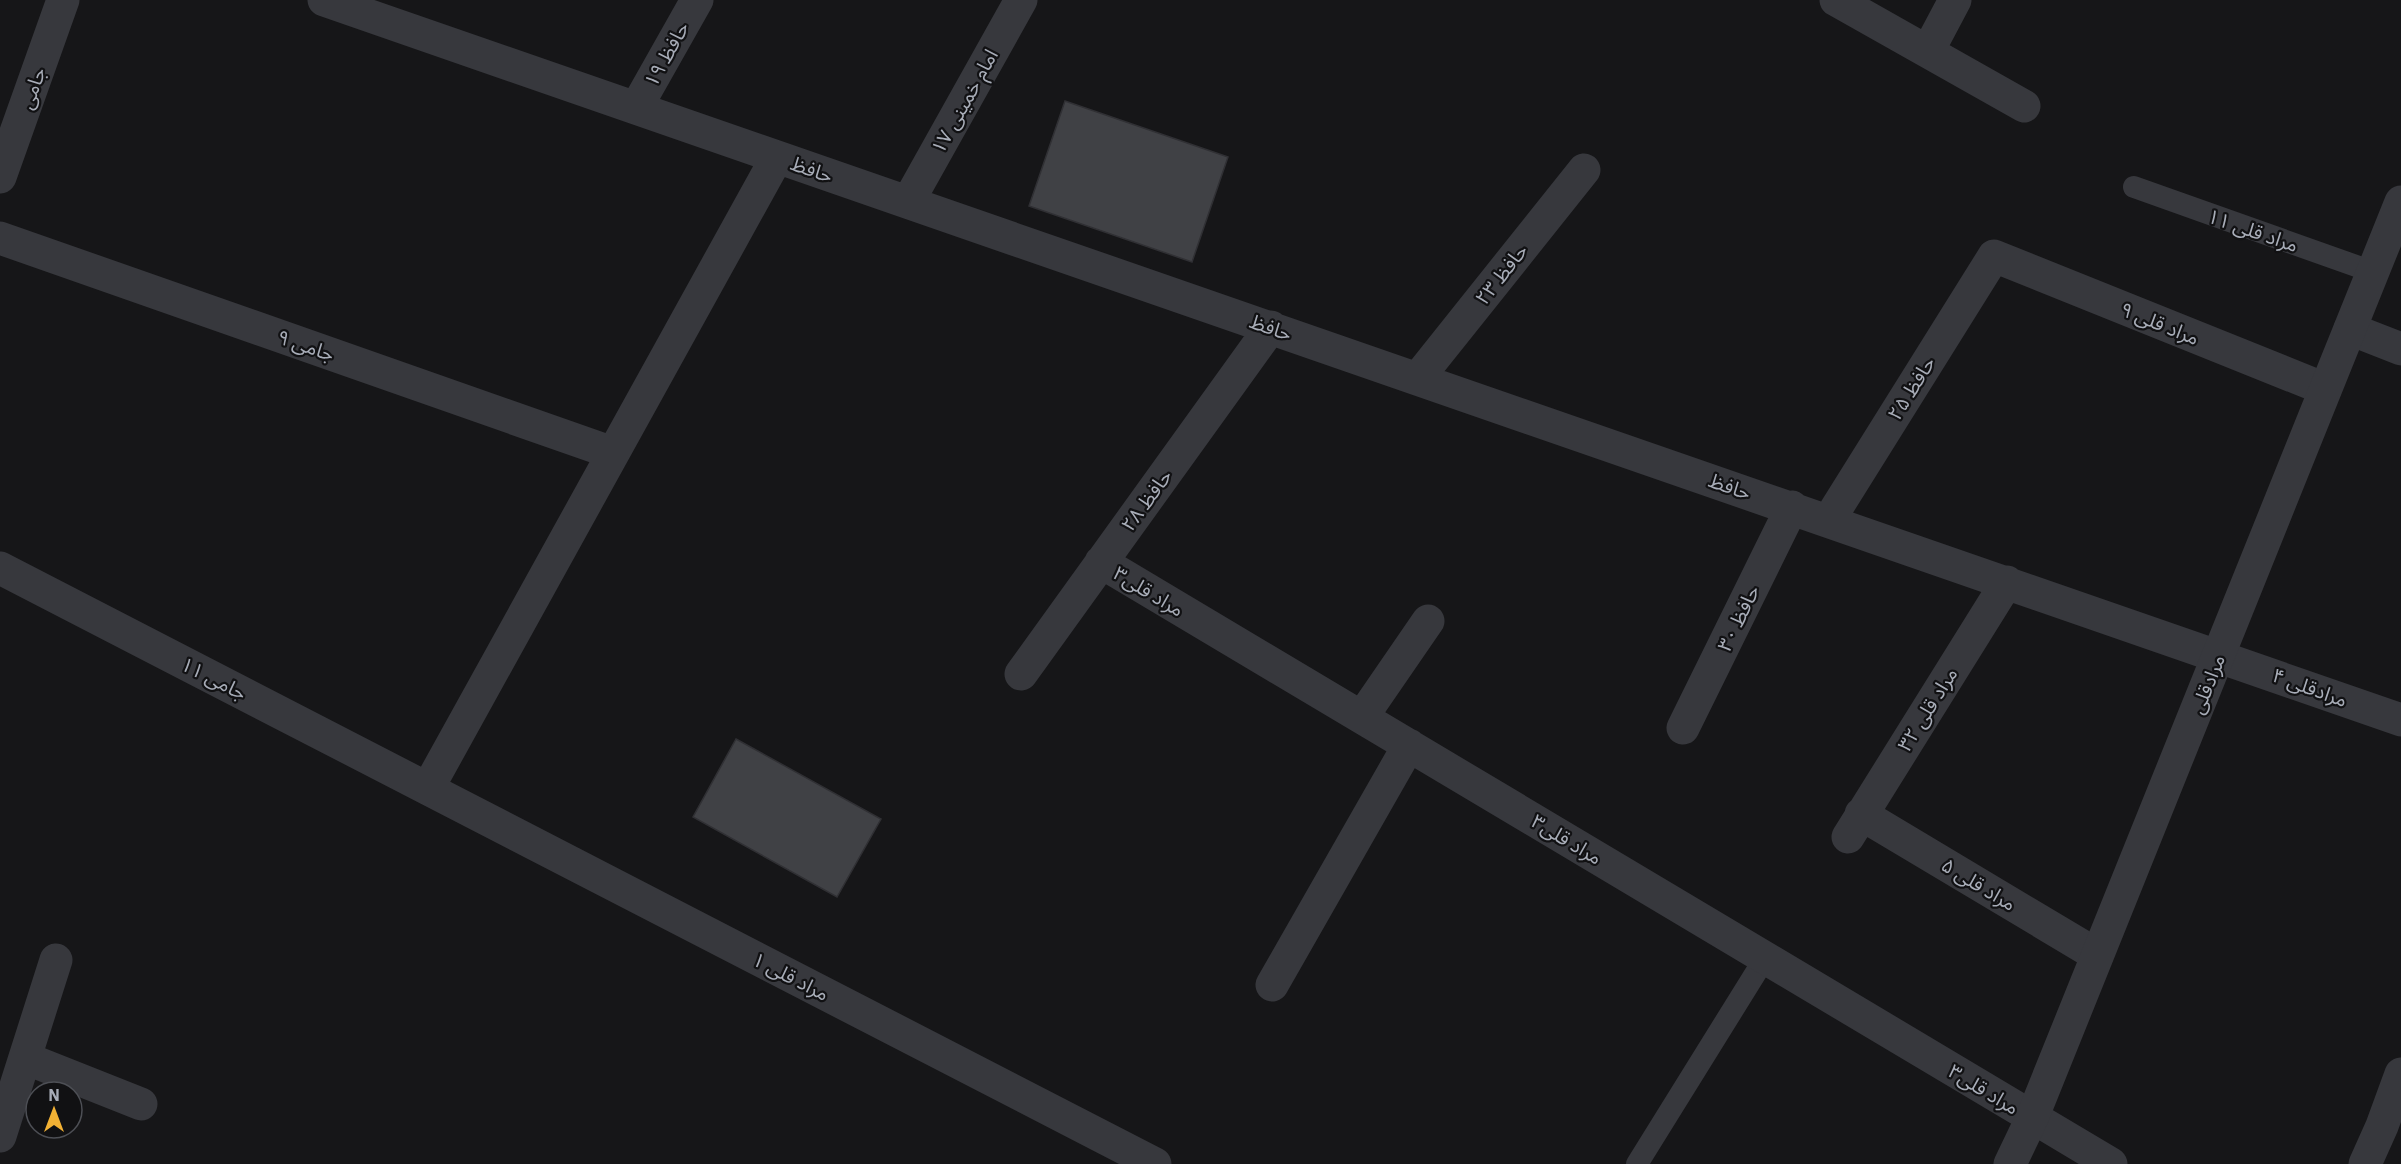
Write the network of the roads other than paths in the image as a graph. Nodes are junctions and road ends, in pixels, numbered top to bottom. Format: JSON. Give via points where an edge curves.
{"nodes":[{"id":1,"x":63,"y":0,"type":"edge"},
{"id":2,"x":324,"y":0,"type":"edge"},
{"id":3,"x":697,"y":0,"type":"edge"},
{"id":4,"x":1021,"y":0,"type":"edge"},
{"id":5,"x":1836,"y":0,"type":"edge"},
{"id":6,"x":1955,"y":0,"type":"edge"},
{"id":7,"x":1928,"y":51,"type":"junction"},
{"id":8,"x":2024,"y":106,"type":"dead end"},
{"id":9,"x":636,"y":108,"type":"junction"},
{"id":10,"x":777,"y":157,"type":"junction"},
{"id":11,"x":1584,"y":170,"type":"dead end"},
{"id":12,"x":0,"y":177,"type":"edge"},
{"id":13,"x":2134,"y":187,"type":"dead end"},
{"id":14,"x":908,"y":202,"type":"junction"},
{"id":15,"x":2401,"y":202,"type":"edge"},
{"id":16,"x":0,"y":238,"type":"edge"},
{"id":17,"x":1994,"y":256,"type":"joint"},
{"id":18,"x":2373,"y":272,"type":"junction"},
{"id":19,"x":1271,"y":327,"type":"junction"},
{"id":20,"x":2350,"y":329,"type":"junction"},
{"id":21,"x":2401,"y":349,"type":"edge"},
{"id":22,"x":1418,"y":378,"type":"junction"},
{"id":23,"x":2325,"y":389,"type":"junction"},
{"id":24,"x":613,"y":453,"type":"junction"},
{"id":25,"x":1792,"y":507,"type":"junction"},
{"id":26,"x":1828,"y":520,"type":"junction"},
{"id":27,"x":1101,"y":562,"type":"junction"},
{"id":28,"x":0,"y":568,"type":"edge"},
{"id":29,"x":2007,"y":582,"type":"junction"},
{"id":30,"x":1428,"y":621,"type":"dead end"},
{"id":31,"x":2218,"y":655,"type":"junction"},
{"id":32,"x":1021,"y":674,"type":"dead end"},
{"id":33,"x":1362,"y":717,"type":"junction"},
{"id":34,"x":2401,"y":720,"type":"edge"},
{"id":35,"x":1683,"y":728,"type":"dead end"},
{"id":36,"x":1409,"y":745,"type":"junction"},
{"id":37,"x":428,"y":788,"type":"junction"},
{"id":38,"x":1854,"y":825,"type":"joint"},
{"id":39,"x":2097,"y":955,"type":"junction"},
{"id":40,"x":1765,"y":958,"type":"junction"},
{"id":41,"x":56,"y":960,"type":"dead end"},
{"id":42,"x":1272,"y":985,"type":"dead end"},
{"id":43,"x":25,"y":1058,"type":"junction"},
{"id":44,"x":2401,"y":1074,"type":"edge"},
{"id":45,"x":141,"y":1104,"type":"dead end"},
{"id":46,"x":2032,"y":1118,"type":"junction"},
{"id":47,"x":0,"y":1136,"type":"edge"},
{"id":48,"x":1155,"y":1164,"type":"edge"},
{"id":49,"x":1637,"y":1164,"type":"edge"},
{"id":50,"x":2010,"y":1164,"type":"edge"},
{"id":51,"x":2112,"y":1164,"type":"edge"},
{"id":52,"x":2365,"y":1164,"type":"edge"}],
"edges":[{"from":1,"to":12,"type":"street","name":"جامی"},
{"from":2,"to":9,"type":"street","name":"حافظ"},
{"from":3,"to":9,"type":"street","name":"حافظ ۱۹"},
{"from":4,"to":14,"type":"street","name":"امام خمینی ۱۷"},
{"from":5,"to":7,"type":"street"},
{"from":6,"to":7,"type":"street"},
{"from":7,"to":8,"type":"street"},
{"from":9,"to":10,"type":"street","name":"حافظ"},
{"from":10,"to":14,"type":"street","name":"حافظ"},
{"from":10,"to":24,"type":"street"},
{"from":11,"to":22,"type":"street","name":"حافظ ۲۳"},
{"from":13,"to":18,"type":"lane","name":"مراد قلی ۱۱"},
{"from":14,"to":19,"type":"street","name":"حافظ"},
{"from":15,"to":18,"type":"street","name":"مرادقلی"},
{"from":16,"to":24,"type":"street","name":"جامی ۹"},
{"from":17,"to":23,"type":"street","name":"مراد قلی ۹"},
{"from":17,"to":26,"type":"street","name":"حافظ ۲۵"},
{"from":18,"to":20,"type":"street","name":"مرادقلی"},
{"from":19,"to":22,"type":"street","name":"حافظ"},
{"from":19,"to":27,"type":"street","name":"حافظ ۲۸"},
{"from":20,"to":21,"type":"street"},
{"from":20,"to":23,"type":"street","name":"مرادقلی"},
{"from":22,"to":25,"type":"street","name":"حافظ"},
{"from":23,"to":31,"type":"street","name":"مرادقلی"},
{"from":24,"to":37,"type":"street"},
{"from":25,"to":26,"type":"street","name":"حافظ"},
{"from":25,"to":35,"type":"street","name":"حافظ ۳۰"},
{"from":26,"to":29,"type":"street","name":"حافظ"},
{"from":27,"to":32,"type":"street","name":"حافظ ۲۸"},
{"from":27,"to":33,"type":"street","name":"مراد قلی۳"},
{"from":28,"to":37,"type":"street","name":"جامی ۱۱"},
{"from":29,"to":31,"type":"street","name":"حافظ"},
{"from":29,"to":38,"type":"street","name":"مراد قلی ۳۲"},
{"from":30,"to":33,"type":"street"},
{"from":31,"to":34,"type":"street","name":"مرادقلی ۴"},
{"from":31,"to":39,"type":"street","name":"مرادقلی"},
{"from":33,"to":36,"type":"street","name":"مراد قلی۳"},
{"from":36,"to":40,"type":"street","name":"مراد قلی۳"},
{"from":36,"to":42,"type":"street"},
{"from":37,"to":48,"type":"street","name":"مراد قلی ۱"},
{"from":38,"to":39,"type":"street","name":"مراد قلی ۵"},
{"from":39,"to":46,"type":"street","name":"مرادقلی"},
{"from":40,"to":46,"type":"street","name":"مراد قلی۳"},
{"from":40,"to":49,"type":"lane"},
{"from":41,"to":43,"type":"street"},
{"from":43,"to":45,"type":"street"},
{"from":43,"to":47,"type":"street"},
{"from":44,"to":52,"type":"street"},
{"from":46,"to":50,"type":"street","name":"مرادقلی"},
{"from":46,"to":51,"type":"street","name":"مراد قلی۳"}]}
